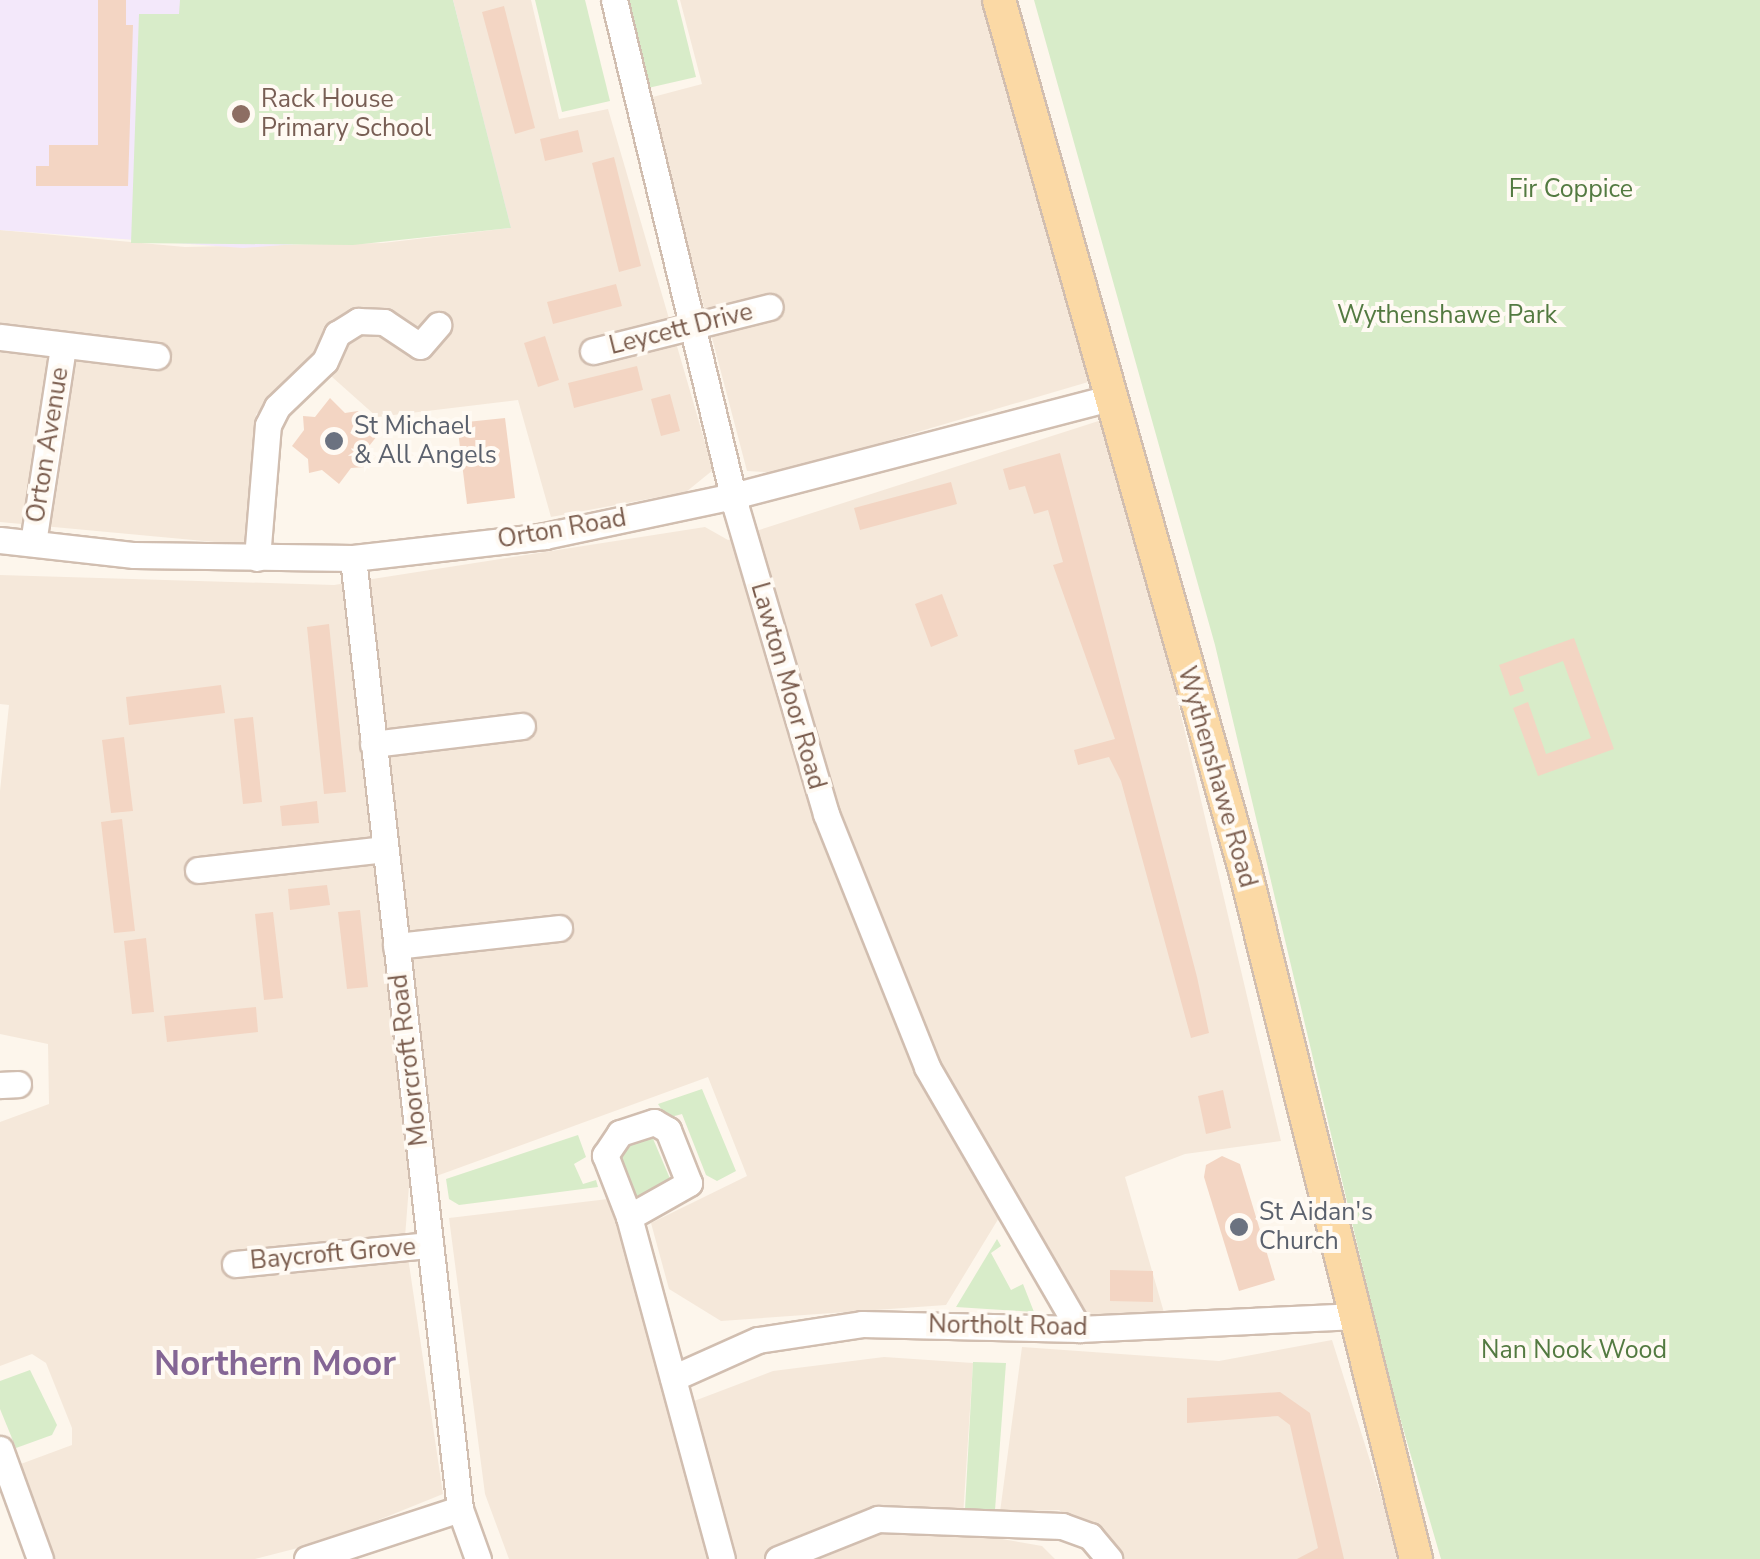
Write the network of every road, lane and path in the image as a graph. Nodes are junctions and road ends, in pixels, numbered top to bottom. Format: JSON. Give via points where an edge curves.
{"nodes":[{"id":1,"x":614,"y":0,"type":"edge"},
{"id":2,"x":998,"y":0,"type":"edge"},
{"id":3,"x":770,"y":306,"type":"dead end"},
{"id":4,"x":695,"y":324,"type":"junction"},
{"id":5,"x":438,"y":325,"type":"dead end"},
{"id":6,"x":0,"y":337,"type":"edge"},
{"id":7,"x":63,"y":346,"type":"junction"},
{"id":8,"x":593,"y":351,"type":"dead end"},
{"id":9,"x":158,"y":356,"type":"dead end"},
{"id":10,"x":1112,"y":396,"type":"junction"},
{"id":11,"x":733,"y":496,"type":"junction"},
{"id":12,"x":0,"y":540,"type":"edge"},
{"id":13,"x":33,"y":543,"type":"junction"},
{"id":14,"x":256,"y":558,"type":"junction"},
{"id":15,"x":353,"y":558,"type":"junction"},
{"id":16,"x":522,"y":726,"type":"dead end"},
{"id":17,"x":373,"y":744,"type":"junction"},
{"id":18,"x":384,"y":849,"type":"junction"},
{"id":19,"x":198,"y":870,"type":"dead end"},
{"id":20,"x":558,"y":928,"type":"dead end"},
{"id":21,"x":396,"y":946,"type":"junction"},
{"id":22,"x":629,"y":1217,"type":"dead end"},
{"id":23,"x":430,"y":1245,"type":"junction"},
{"id":24,"x":235,"y":1264,"type":"dead end"},
{"id":25,"x":1352,"y":1316,"type":"junction"},
{"id":26,"x":1079,"y":1329,"type":"junction"},
{"id":27,"x":673,"y":1378,"type":"junction"},
{"id":28,"x":0,"y":1450,"type":"edge"},
{"id":29,"x":460,"y":1509,"type":"junction"},
{"id":30,"x":40,"y":1559,"type":"edge"},
{"id":31,"x":307,"y":1559,"type":"edge"},
{"id":32,"x":478,"y":1559,"type":"edge"},
{"id":33,"x":722,"y":1559,"type":"edge"},
{"id":34,"x":778,"y":1559,"type":"edge"},
{"id":35,"x":1109,"y":1559,"type":"edge"},
{"id":36,"x":1416,"y":1559,"type":"edge"}],
"edges":[{"from":1,"to":4,"type":"street","name":"Lawton Moor Road"},
{"from":2,"to":10,"type":"main road","name":"Wythenshawe Road"},
{"from":3,"to":4,"type":"street","name":"Leycett Drive"},
{"from":4,"to":8,"type":"street","name":"Leycett Drive"},
{"from":4,"to":11,"type":"street","name":"Lawton Moor Road"},
{"from":5,"to":14,"type":"street","via":[[420,346],[384,322],[358,321],[336,334],[324,361],[277,406],[268,425]]},
{"from":6,"to":7,"type":"street","name":"Orton Avenue"},
{"from":7,"to":9,"type":"street","name":"Orton Avenue"},
{"from":7,"to":13,"type":"street","name":"Orton Avenue"},
{"from":10,"to":11,"type":"street","name":"Orton Road"},
{"from":10,"to":25,"type":"main road","name":"Wythenshawe Road","via":[[1245,870]]},
{"from":11,"to":15,"type":"street","name":"Orton Road","via":[[544,536]]},
{"from":11,"to":26,"type":"street","name":"Lawton Moor Road","via":[[826,814],[926,1067]]},
{"from":12,"to":13,"type":"street","name":"Orton Road"},
{"from":13,"to":14,"type":"street","name":"Orton Road"},
{"from":14,"to":15,"type":"street","name":"Orton Road"},
{"from":15,"to":17,"type":"street","name":"Moorcroft Road"},
{"from":16,"to":17,"type":"street"},
{"from":17,"to":18,"type":"street","name":"Moorcroft Road"},
{"from":18,"to":19,"type":"street"},
{"from":18,"to":21,"type":"street","name":"Moorcroft Road"},
{"from":20,"to":21,"type":"street"},
{"from":21,"to":23,"type":"street","name":"Moorcroft Road"},
{"from":22,"to":27,"type":"street"},
{"from":23,"to":24,"type":"street","name":"Baycroft Grove"},
{"from":23,"to":29,"type":"street","name":"Moorcroft Road"},
{"from":25,"to":26,"type":"street","name":"Northolt Road"},
{"from":25,"to":36,"type":"main road","name":"Wythenshawe Road"},
{"from":26,"to":27,"type":"street","name":"Northolt Road","via":[[862,1324],[808,1330],[758,1340]]},
{"from":27,"to":33,"type":"street"},
{"from":28,"to":30,"type":"street"},
{"from":29,"to":31,"type":"street"},
{"from":29,"to":32,"type":"street","name":"Moorcroft Road"},
{"from":34,"to":35,"type":"street","via":[[878,1519],[1062,1526],[1090,1536]]}]}
